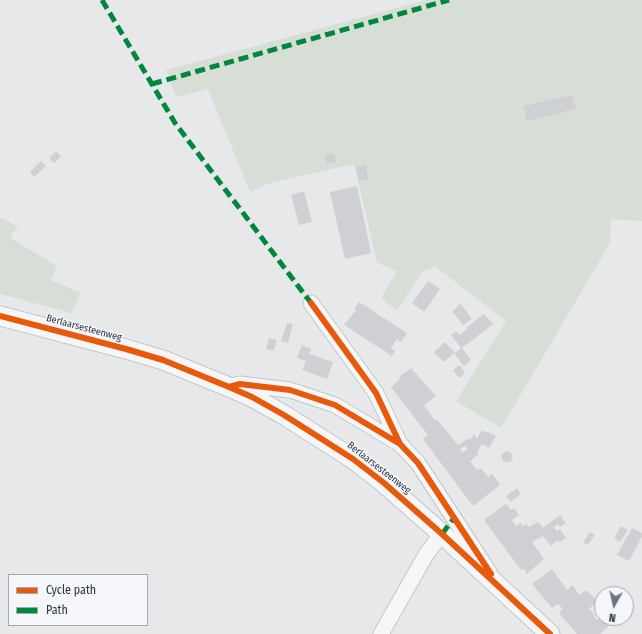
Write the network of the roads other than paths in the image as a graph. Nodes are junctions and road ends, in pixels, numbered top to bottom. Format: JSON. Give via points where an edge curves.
{"nodes":[{"id":1,"x":311,"y":303,"type":"dead end"},
{"id":2,"x":0,"y":316,"type":"edge"},
{"id":3,"x":229,"y":387,"type":"junction"},
{"id":4,"x":400,"y":444,"type":"junction"},
{"id":5,"x":442,"y":534,"type":"junction"},
{"id":6,"x":500,"y":588,"type":"junction"},
{"id":7,"x":381,"y":634,"type":"edge"},
{"id":8,"x":550,"y":634,"type":"edge"}],
"edges":[{"from":1,"to":4,"type":"street","name":"Berlaarsesteenweg","via":[[376,393]]},
{"from":2,"to":3,"type":"street","name":"Berlaarsesteenweg","via":[[163,360]]},
{"from":3,"to":4,"type":"street","name":"Berlaarsesteenweg","via":[[240,384],[290,390],[327,402]]},
{"from":3,"to":5,"type":"street","name":"Berlaarsesteenweg","via":[[284,415],[353,459]]},
{"from":4,"to":6,"type":"street","name":"Berlaarsesteenweg","via":[[418,463]]},
{"from":5,"to":6,"type":"street","name":"Berlaarsesteenweg"},
{"from":5,"to":7,"type":"street","via":[[427,553]]},
{"from":6,"to":8,"type":"street","name":"Berlaarsesteenweg"}]}
